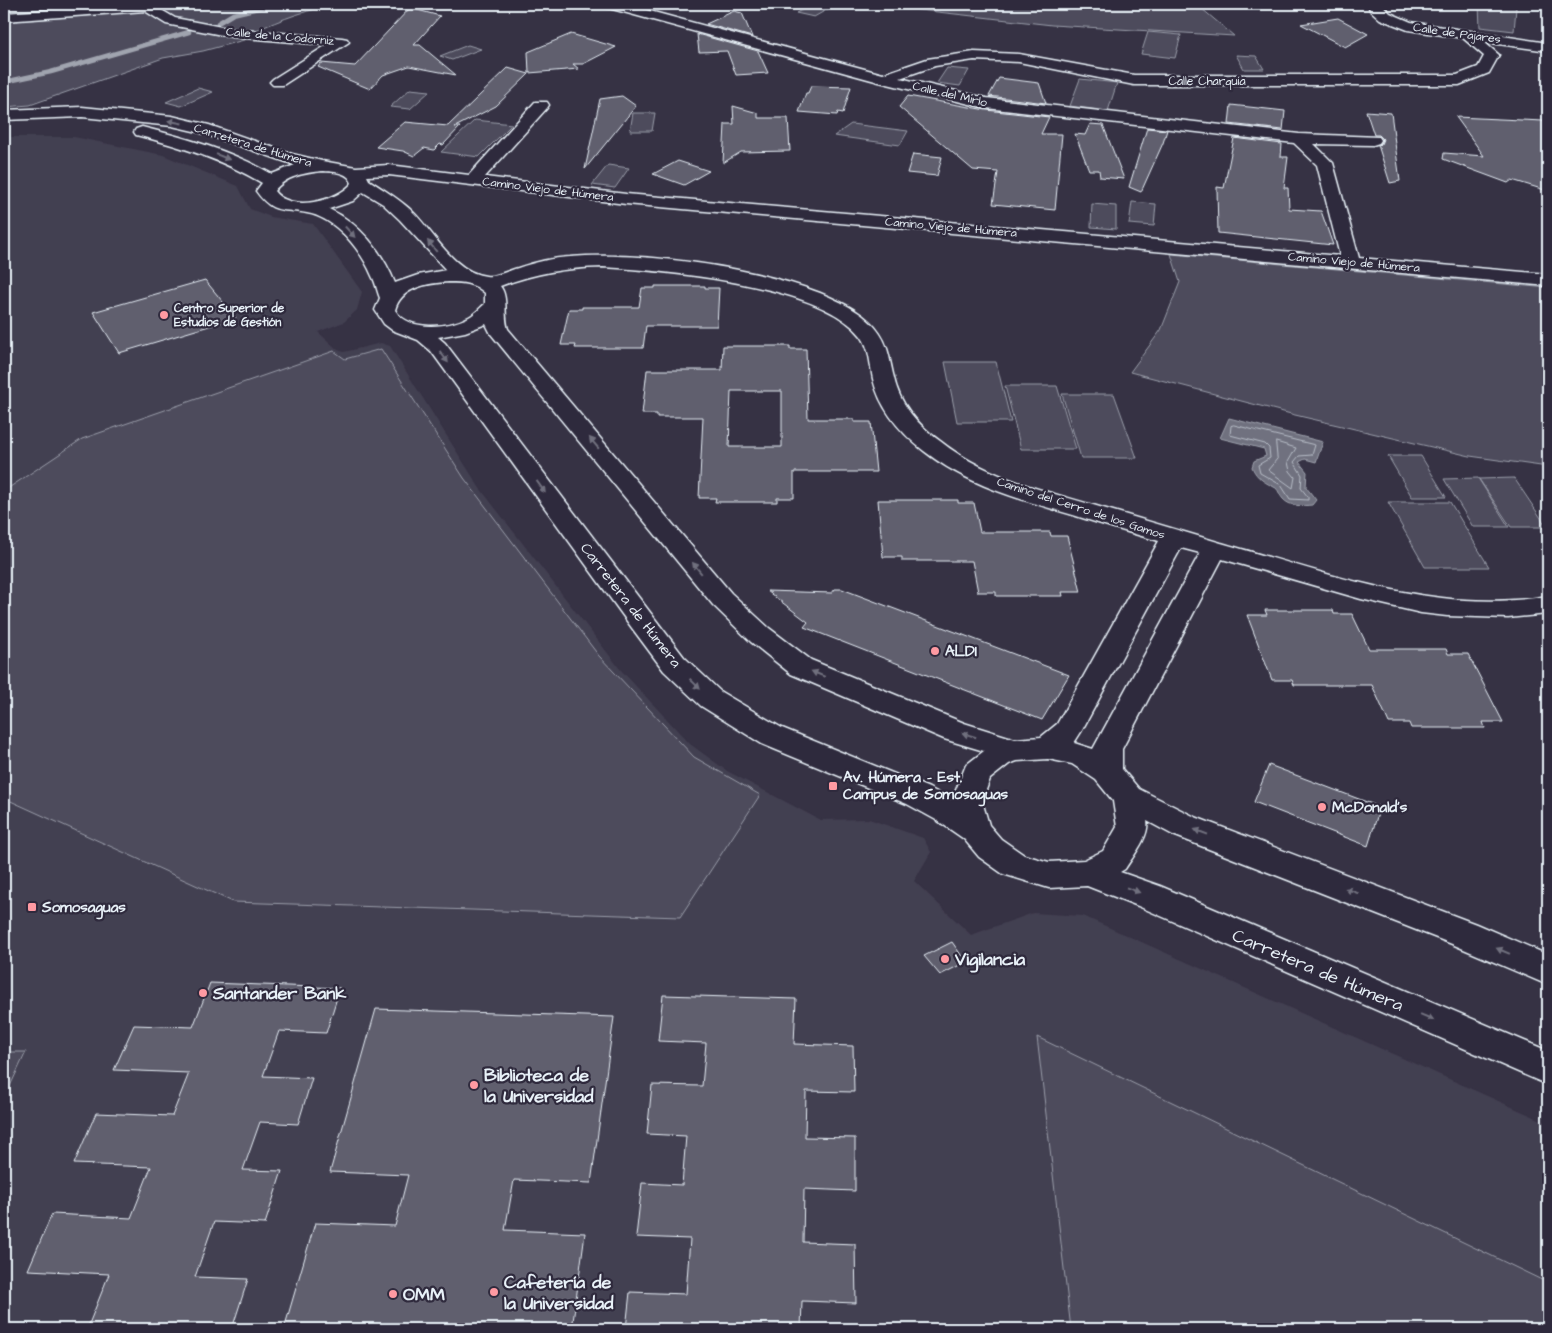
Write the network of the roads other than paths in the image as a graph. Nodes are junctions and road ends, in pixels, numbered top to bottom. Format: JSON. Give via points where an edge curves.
{"nodes":[{"id":1,"x":610,"y":4,"type":"edge"},
{"id":2,"x":1375,"y":4,"type":"edge"},
{"id":3,"x":153,"y":5,"type":"edge"},
{"id":4,"x":4,"y":17,"type":"edge"},
{"id":5,"x":1467,"y":35,"type":"junction"},
{"id":6,"x":1548,"y":47,"type":"edge"},
{"id":7,"x":884,"y":79,"type":"junction"},
{"id":8,"x":278,"y":82,"type":"dead end"},
{"id":9,"x":541,"y":105,"type":"dead end"},
{"id":10,"x":4,"y":115,"type":"edge"},
{"id":11,"x":4,"y":123,"type":"edge"},
{"id":12,"x":1299,"y":139,"type":"junction"},
{"id":13,"x":1373,"y":140,"type":"dead end"},
{"id":14,"x":322,"y":166,"type":"junction"},
{"id":15,"x":358,"y":178,"type":"junction"},
{"id":16,"x":473,"y":180,"type":"junction"},
{"id":17,"x":271,"y":181,"type":"junction"},
{"id":18,"x":309,"y":207,"type":"junction"},
{"id":19,"x":1351,"y":262,"type":"junction"},
{"id":20,"x":1548,"y":280,"type":"edge"},
{"id":21,"x":483,"y":289,"type":"junction"},
{"id":22,"x":390,"y":297,"type":"junction"},
{"id":23,"x":406,"y":328,"type":"junction"},
{"id":24,"x":1174,"y":538,"type":"junction"},
{"id":25,"x":1215,"y":549,"type":"junction"},
{"id":26,"x":1548,"y":605,"type":"edge"},
{"id":27,"x":1048,"y":748,"type":"junction"},
{"id":28,"x":1015,"y":750,"type":"junction"},
{"id":29,"x":1107,"y":772,"type":"junction"},
{"id":30,"x":1128,"y":797,"type":"junction"},
{"id":31,"x":975,"y":830,"type":"junction"},
{"id":32,"x":1088,"y":873,"type":"junction"},
{"id":33,"x":1548,"y":970,"type":"edge"},
{"id":34,"x":1548,"y":1068,"type":"edge"}],
"edges":[{"from":1,"to":7,"type":"street","name":"Calle del Mirlo"},
{"from":2,"to":5,"type":"street","name":"Calle de Pajares","via":[[1374,7],[1385,16],[1408,26]]},
{"from":3,"to":4,"type":"street"},
{"from":3,"to":8,"type":"street","name":"Calle de la Codorniz","via":[[171,22],[232,33],[342,42]]},
{"from":5,"to":6,"type":"street","name":"Calle de Pajares"},
{"from":5,"to":7,"type":"street","name":"Calle Charquía","via":[[1492,55],[1484,70],[1459,80],[1134,80],[1019,58],[974,56],[932,62]]},
{"from":7,"to":12,"type":"street","name":"Calle del Mirlo","via":[[986,103]]},
{"from":9,"to":16,"type":"street"},
{"from":14,"to":10,"type":"street","name":"Carretera de Húmera","one_way":true,"via":[[172,121],[82,112]]},
{"from":11,"to":17,"type":"street","name":"Carretera de Húmera","one_way":true,"via":[[77,122],[118,126],[207,151]]},
{"from":12,"to":13,"type":"street","name":"Calle del Mirlo"},
{"from":12,"to":19,"type":"street","via":[[1325,163]]},
{"from":14,"to":15,"type":"street","via":[[342,168]]},
{"from":14,"to":17,"type":"street","via":[[290,172]]},
{"from":15,"to":16,"type":"street","name":"Camino Viejo de Húmera","via":[[389,170]]},
{"from":15,"to":18,"type":"street","via":[[349,197]]},
{"from":21,"to":15,"type":"street","one_way":true,"via":[[442,259],[397,206]]},
{"from":16,"to":19,"type":"street","name":"Camino Viejo de Húmera","via":[[626,199]]},
{"from":17,"to":18,"type":"street","via":[[265,191],[276,204]]},
{"from":18,"to":22,"type":"street","one_way":true,"via":[[342,223],[363,246],[387,284]]},
{"from":19,"to":20,"type":"street","name":"Camino Viejo de Húmera"},
{"from":21,"to":22,"type":"street","via":[[447,276],[423,279],[402,287]]},
{"from":21,"to":23,"type":"street","via":[[477,321],[451,329],[426,331]]},
{"from":21,"to":24,"type":"street","name":"Camino del Cerro de los Gamos","via":[[541,266],[609,262],[721,274],[795,291],[830,303],[851,314],[877,341],[888,394],[903,417],[925,440],[954,462],[1002,484]]},
{"from":28,"to":21,"type":"street","one_way":true,"via":[[954,731],[801,666],[760,636],[722,599],[498,330]]},
{"from":22,"to":23,"type":"street","name":"Carretera de Húmera","via":[[385,310],[392,320]]},
{"from":23,"to":31,"type":"street","name":"Carretera de Húmera","one_way":true,"via":[[425,336],[438,347],[641,622],[674,664],[711,700],[772,736],[918,796]]},
{"from":24,"to":25,"type":"street","name":"Camino del Cerro de los Gamos"},
{"from":24,"to":27,"type":"street","name":"Camino del Cerro de los Gamos","via":[[1067,732]]},
{"from":25,"to":26,"type":"street","name":"Camino del Cerro de los Gamos","via":[[1380,596],[1434,605],[1515,610]]},
{"from":25,"to":29,"type":"street","via":[[1107,749]]},
{"from":27,"to":28,"type":"street"},
{"from":27,"to":29,"type":"street","via":[[1080,755]]},
{"from":28,"to":31,"type":"street","via":[[999,756],[977,773],[967,801]]},
{"from":29,"to":30,"type":"street"},
{"from":30,"to":32,"type":"street","via":[[1133,828],[1114,860]]},
{"from":33,"to":30,"type":"street","one_way":true,"via":[[1464,934],[1184,826]]},
{"from":31,"to":32,"type":"street","via":[[990,848],[1014,865],[1049,875]]},
{"from":32,"to":34,"type":"street","name":"Carretera de Húmera","one_way":true,"via":[[1149,896]]}]}
